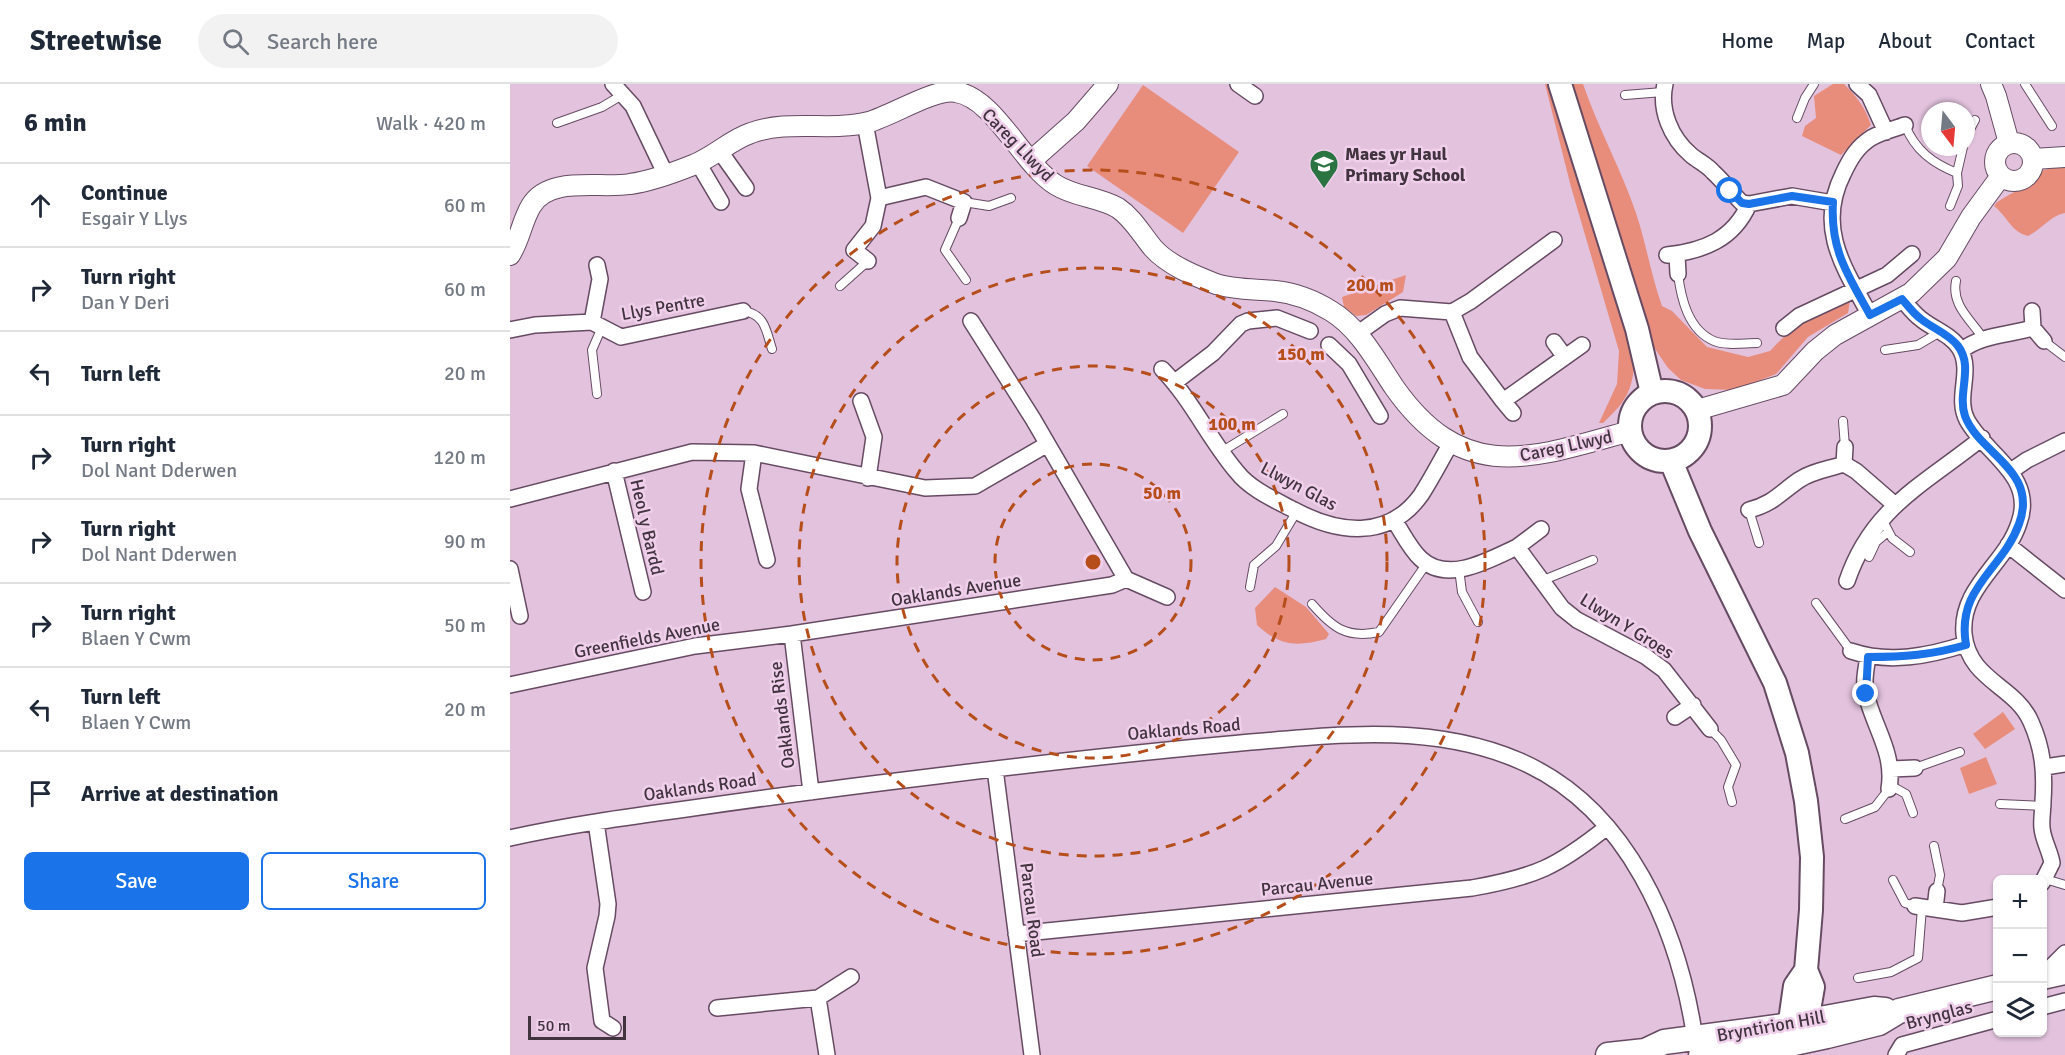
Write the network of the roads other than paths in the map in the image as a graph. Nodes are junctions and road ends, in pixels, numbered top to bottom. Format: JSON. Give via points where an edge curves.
{"nodes":[{"id":1,"x":1238,"y":84,"type":"edge"},
{"id":2,"x":1560,"y":84,"type":"edge"},
{"id":3,"x":1814,"y":84,"type":"edge"},
{"id":4,"x":1857,"y":84,"type":"edge"},
{"id":5,"x":1990,"y":84,"type":"edge"},
{"id":6,"x":2025,"y":84,"type":"edge"},
{"id":7,"x":1100,"y":86,"type":"edge"},
{"id":8,"x":1664,"y":88,"type":"edge"},
{"id":9,"x":618,"y":89,"type":"edge"},
{"id":10,"x":1625,"y":95,"type":"dead end"},
{"id":11,"x":1256,"y":96,"type":"dead end"},
{"id":12,"x":1797,"y":118,"type":"dead end"},
{"id":13,"x":556,"y":123,"type":"dead end"},
{"id":14,"x":865,"y":123,"type":"junction"},
{"id":15,"x":1905,"y":124,"type":"joint"},
{"id":16,"x":2052,"y":126,"type":"dead end"},
{"id":17,"x":1886,"y":132,"type":"junction"},
{"id":18,"x":2009,"y":143,"type":"junction"},
{"id":19,"x":719,"y":150,"type":"junction"},
{"id":20,"x":1961,"y":156,"type":"edge"},
{"id":21,"x":2065,"y":157,"type":"edge"},
{"id":22,"x":2033,"y":159,"type":"junction"},
{"id":23,"x":1031,"y":161,"type":"junction"},
{"id":24,"x":698,"y":163,"type":"junction"},
{"id":25,"x":1957,"y":173,"type":"junction"},
{"id":26,"x":666,"y":175,"type":"junction"},
{"id":27,"x":2001,"y":176,"type":"junction"},
{"id":28,"x":746,"y":189,"type":"dead end"},
{"id":29,"x":879,"y":198,"type":"junction"},
{"id":30,"x":1011,"y":198,"type":"dead end"},
{"id":31,"x":721,"y":202,"type":"dead end"},
{"id":32,"x":964,"y":202,"type":"junction"},
{"id":33,"x":1833,"y":202,"type":"junction"},
{"id":34,"x":1749,"y":204,"type":"junction"},
{"id":35,"x":1950,"y":206,"type":"dead end"},
{"id":36,"x":959,"y":218,"type":"joint"},
{"id":37,"x":1554,"y":240,"type":"dead end"},
{"id":38,"x":1912,"y":254,"type":"dead end"},
{"id":39,"x":510,"y":255,"type":"edge"},
{"id":40,"x":868,"y":261,"type":"joint"},
{"id":41,"x":597,"y":265,"type":"dead end"},
{"id":42,"x":1678,"y":273,"type":"joint"},
{"id":43,"x":966,"y":280,"type":"dead end"},
{"id":44,"x":1956,"y":281,"type":"dead end"},
{"id":45,"x":840,"y":286,"type":"dead end"},
{"id":46,"x":1855,"y":289,"type":"junction"},
{"id":47,"x":1902,"y":299,"type":"junction"},
{"id":48,"x":743,"y":310,"type":"joint"},
{"id":49,"x":2032,"y":311,"type":"dead end"},
{"id":50,"x":1452,"y":312,"type":"junction"},
{"id":51,"x":1870,"y":315,"type":"junction"},
{"id":52,"x":971,"y":321,"type":"dead end"},
{"id":53,"x":597,"y":324,"type":"junction"},
{"id":54,"x":1785,"y":328,"type":"dead end"},
{"id":55,"x":2033,"y":328,"type":"junction"},
{"id":56,"x":510,"y":330,"type":"edge"},
{"id":57,"x":1310,"y":331,"type":"dead end"},
{"id":58,"x":1940,"y":332,"type":"junction"},
{"id":59,"x":1357,"y":334,"type":"junction"},
{"id":60,"x":1983,"y":338,"type":"junction"},
{"id":61,"x":2044,"y":341,"type":"joint"},
{"id":62,"x":1554,"y":342,"type":"dead end"},
{"id":63,"x":1757,"y":343,"type":"dead end"},
{"id":64,"x":1329,"y":345,"type":"dead end"},
{"id":65,"x":1582,"y":345,"type":"dead end"},
{"id":66,"x":772,"y":349,"type":"dead end"},
{"id":67,"x":1885,"y":350,"type":"dead end"},
{"id":68,"x":1961,"y":351,"type":"junction"},
{"id":69,"x":1565,"y":357,"type":"junction"},
{"id":70,"x":2065,"y":357,"type":"edge"},
{"id":71,"x":1162,"y":369,"type":"dead end"},
{"id":72,"x":1382,"y":369,"type":"junction"},
{"id":73,"x":1360,"y":380,"type":"junction"},
{"id":74,"x":1175,"y":382,"type":"junction"},
{"id":75,"x":1652,"y":393,"type":"junction"},
{"id":76,"x":597,"y":394,"type":"dead end"},
{"id":77,"x":861,"y":401,"type":"dead end"},
{"id":78,"x":1503,"y":401,"type":"junction"},
{"id":79,"x":1697,"y":410,"type":"junction"},
{"id":80,"x":1513,"y":413,"type":"dead end"},
{"id":81,"x":1283,"y":414,"type":"dead end"},
{"id":82,"x":1380,"y":416,"type":"dead end"},
{"id":83,"x":1843,"y":421,"type":"dead end"},
{"id":84,"x":1630,"y":431,"type":"junction"},
{"id":85,"x":1982,"y":438,"type":"junction"},
{"id":86,"x":2065,"y":441,"type":"edge"},
{"id":87,"x":1451,"y":443,"type":"junction"},
{"id":88,"x":1046,"y":445,"type":"junction"},
{"id":89,"x":1845,"y":447,"type":"joint"},
{"id":90,"x":1221,"y":452,"type":"junction"},
{"id":91,"x":754,"y":453,"type":"junction"},
{"id":92,"x":1671,"y":461,"type":"junction"},
{"id":93,"x":1844,"y":464,"type":"junction"},
{"id":94,"x":614,"y":471,"type":"junction"},
{"id":95,"x":2011,"y":471,"type":"junction"},
{"id":96,"x":868,"y":478,"type":"junction"},
{"id":97,"x":510,"y":499,"type":"edge"},
{"id":98,"x":1894,"y":504,"type":"junction"},
{"id":99,"x":1749,"y":510,"type":"joint"},
{"id":100,"x":1297,"y":511,"type":"junction"},
{"id":101,"x":1394,"y":520,"type":"junction"},
{"id":102,"x":1885,"y":526,"type":"junction"},
{"id":103,"x":1541,"y":529,"type":"dead end"},
{"id":104,"x":1759,"y":543,"type":"dead end"},
{"id":105,"x":2008,"y":545,"type":"junction"},
{"id":106,"x":1517,"y":546,"type":"junction"},
{"id":107,"x":1910,"y":552,"type":"dead end"},
{"id":108,"x":1869,"y":557,"type":"dead end"},
{"id":109,"x":767,"y":560,"type":"dead end"},
{"id":110,"x":1593,"y":560,"type":"dead end"},
{"id":111,"x":1428,"y":563,"type":"junction"},
{"id":112,"x":510,"y":569,"type":"edge"},
{"id":113,"x":1459,"y":569,"type":"junction"},
{"id":114,"x":1126,"y":579,"type":"junction"},
{"id":115,"x":1541,"y":581,"type":"junction"},
{"id":116,"x":1847,"y":581,"type":"dead end"},
{"id":117,"x":1250,"y":586,"type":"dead end"},
{"id":118,"x":2065,"y":590,"type":"edge"},
{"id":119,"x":643,"y":592,"type":"dead end"},
{"id":120,"x":1167,"y":597,"type":"dead end"},
{"id":121,"x":1816,"y":603,"type":"dead end"},
{"id":122,"x":1312,"y":604,"type":"dead end"},
{"id":123,"x":520,"y":616,"type":"dead end"},
{"id":124,"x":1478,"y":622,"type":"dead end"},
{"id":125,"x":792,"y":634,"type":"junction"},
{"id":126,"x":1966,"y":645,"type":"junction"},
{"id":127,"x":1851,"y":651,"type":"joint"},
{"id":128,"x":1868,"y":657,"type":"junction"},
{"id":129,"x":510,"y":686,"type":"edge"},
{"id":130,"x":1693,"y":705,"type":"junction"},
{"id":131,"x":1675,"y":717,"type":"dead end"},
{"id":132,"x":1710,"y":729,"type":"joint"},
{"id":133,"x":1960,"y":752,"type":"dead end"},
{"id":134,"x":2065,"y":764,"type":"edge"},
{"id":135,"x":2045,"y":766,"type":"junction"},
{"id":136,"x":1915,"y":768,"type":"joint"},
{"id":137,"x":995,"y":769,"type":"junction"},
{"id":138,"x":1891,"y":770,"type":"junction"},
{"id":139,"x":1889,"y":787,"type":"junction"},
{"id":140,"x":811,"y":792,"type":"junction"},
{"id":141,"x":1732,"y":802,"type":"dead end"},
{"id":142,"x":2000,"y":804,"type":"dead end"},
{"id":143,"x":2043,"y":806,"type":"junction"},
{"id":144,"x":1913,"y":813,"type":"dead end"},
{"id":145,"x":1845,"y":819,"type":"dead end"},
{"id":146,"x":596,"y":822,"type":"junction"},
{"id":147,"x":1607,"y":827,"type":"junction"},
{"id":148,"x":510,"y":838,"type":"edge"},
{"id":149,"x":1934,"y":846,"type":"dead end"},
{"id":150,"x":2047,"y":875,"type":"edge"},
{"id":151,"x":1893,"y":880,"type":"dead end"},
{"id":152,"x":2047,"y":882,"type":"edge"},
{"id":153,"x":2065,"y":885,"type":"edge"},
{"id":154,"x":1937,"y":891,"type":"joint"},
{"id":155,"x":1924,"y":908,"type":"junction"},
{"id":156,"x":1993,"y":908,"type":"edge"},
{"id":157,"x":1016,"y":934,"type":"junction"},
{"id":158,"x":2065,"y":953,"type":"edge"},
{"id":159,"x":2065,"y":972,"type":"edge"},
{"id":160,"x":2047,"y":973,"type":"edge"},
{"id":161,"x":2047,"y":976,"type":"edge"},
{"id":162,"x":850,"y":977,"type":"dead end"},
{"id":163,"x":1858,"y":978,"type":"dead end"},
{"id":164,"x":1993,"y":988,"type":"edge"},
{"id":165,"x":818,"y":998,"type":"junction"},
{"id":166,"x":2065,"y":1001,"type":"edge"},
{"id":167,"x":2047,"y":1006,"type":"edge"},
{"id":168,"x":717,"y":1008,"type":"dead end"},
{"id":169,"x":1993,"y":1020,"type":"edge"},
{"id":170,"x":603,"y":1027,"type":"dead end"},
{"id":171,"x":1796,"y":1040,"type":"edge"},
{"id":172,"x":1698,"y":1047,"type":"edge"},
{"id":173,"x":1650,"y":1054,"type":"edge"},
{"id":174,"x":826,"y":1055,"type":"edge"},
{"id":175,"x":1032,"y":1055,"type":"edge"},
{"id":176,"x":1608,"y":1055,"type":"edge"},
{"id":177,"x":1896,"y":1055,"type":"edge"}],
"edges":[{"from":1,"to":11,"type":"street"},
{"from":2,"to":75,"type":"main road","via":[[1637,328]]},
{"from":3,"to":12,"type":"lane"},
{"from":4,"to":17,"type":"street","via":[[1869,95]]},
{"from":5,"to":18,"type":"street"},
{"from":6,"to":16,"type":"lane"},
{"from":7,"to":23,"type":"street","via":[[1076,121]]},
{"from":8,"to":10,"type":"lane"},
{"from":8,"to":34,"type":"street","via":[[1666,117],[1676,139],[1742,203]]},
{"from":9,"to":13,"type":"lane","via":[[602,107]]},
{"from":9,"to":26,"type":"street","via":[[633,106]]},
{"from":14,"to":19,"type":"street","name":"Careg Llwyd","via":[[776,127],[750,133]]},
{"from":14,"to":23,"type":"street","name":"Careg Llwyd","via":[[940,92],[963,93],[984,107]]},
{"from":14,"to":29,"type":"street"},
{"from":15,"to":17,"type":"street"},
{"from":15,"to":25,"type":"lane","via":[[1918,148],[1931,160]]},
{"from":17,"to":33,"type":"street","via":[[1857,150]]},
{"from":18,"to":22,"type":"street","via":[[2023,146]]},
{"from":18,"to":27,"type":"street","via":[[1998,151],[1995,160]]},
{"from":19,"to":24,"type":"street","name":"Careg Llwyd"},
{"from":19,"to":28,"type":"street"},
{"from":20,"to":25,"type":"lane"},
{"from":21,"to":22,"type":"street"},
{"from":22,"to":27,"type":"street","via":[[2033,168],[2022,179],[2012,181]]},
{"from":23,"to":59,"type":"street","name":"Careg Llwyd","via":[[1057,186],[1108,203],[1124,213],[1155,250],[1189,272],[1218,285],[1295,294],[1328,309]]},
{"from":24,"to":26,"type":"street","name":"Careg Llwyd"},
{"from":24,"to":31,"type":"street"},
{"from":25,"to":35,"type":"lane","via":[[1958,186]]},
{"from":26,"to":39,"type":"street","name":"Careg Llwyd","via":[[624,185],[550,189],[531,204],[519,242]]},
{"from":27,"to":47,"type":"street","via":[[1947,258]]},
{"from":29,"to":32,"type":"street","via":[[926,188]]},
{"from":29,"to":40,"type":"street","via":[[873,226],[854,250]]},
{"from":30,"to":32,"type":"lane","via":[[989,206]]},
{"from":32,"to":36,"type":"street"},
{"from":33,"to":34,"type":"street","via":[[1792,196]]},
{"from":33,"to":46,"type":"street","via":[[1833,238]]},
{"from":34,"to":42,"type":"street","via":[[1743,218],[1722,239],[1691,252],[1672,254]]},
{"from":36,"to":43,"type":"lane","via":[[945,250]]},
{"from":37,"to":50,"type":"street","via":[[1533,265]]},
{"from":38,"to":46,"type":"street","via":[[1887,274]]},
{"from":40,"to":45,"type":"lane"},
{"from":41,"to":53,"type":"street","name":"Llys Pentre"},
{"from":42,"to":63,"type":"lane","via":[[1682,301],[1703,333],[1723,343]]},
{"from":44,"to":60,"type":"lane","via":[[1962,311]]},
{"from":46,"to":51,"type":"street"},
{"from":46,"to":54,"type":"street","via":[[1799,316]]},
{"from":47,"to":51,"type":"street"},
{"from":47,"to":58,"type":"street","via":[[1919,318]]},
{"from":48,"to":53,"type":"street","name":"Llys Pentre","via":[[621,337]]},
{"from":48,"to":66,"type":"lane","via":[[764,320]]},
{"from":49,"to":55,"type":"street"},
{"from":50,"to":59,"type":"street","via":[[1400,308]]},
{"from":50,"to":78,"type":"street","via":[[1470,357]]},
{"from":51,"to":79,"type":"street","via":[[1815,351],[1783,385]]},
{"from":52,"to":88,"type":"street"},
{"from":53,"to":56,"type":"street","name":"Llys Pentre","via":[[535,325]]},
{"from":53,"to":76,"type":"lane","via":[[592,350]]},
{"from":55,"to":60,"type":"street"},
{"from":55,"to":61,"type":"street"},
{"from":57,"to":74,"type":"street","via":[[1287,320],[1248,321]]},
{"from":58,"to":67,"type":"lane","via":[[1918,345]]},
{"from":58,"to":68,"type":"street"},
{"from":59,"to":72,"type":"street","name":"Careg Llwyd"},
{"from":60,"to":68,"type":"street"},
{"from":61,"to":70,"type":"lane"},
{"from":62,"to":69,"type":"street"},
{"from":64,"to":73,"type":"street"},
{"from":65,"to":69,"type":"street"},
{"from":68,"to":85,"type":"street","via":[[1965,366],[1961,399],[1965,417]]},
{"from":69,"to":78,"type":"street"},
{"from":71,"to":74,"type":"street","name":"Llwyn Glas"},
{"from":72,"to":73,"type":"street"},
{"from":72,"to":87,"type":"street","name":"Careg Llwyd","via":[[1412,412]]},
{"from":73,"to":82,"type":"street"},
{"from":74,"to":90,"type":"street","name":"Llwyn Glas"},
{"from":75,"to":79,"type":"main road","via":[[1675,392]]},
{"from":75,"to":84,"type":"main road","via":[[1635,408]]},
{"from":77,"to":96,"type":"street","via":[[874,438]]},
{"from":78,"to":80,"type":"street"},
{"from":79,"to":92,"type":"main road","via":[[1700,431],[1696,443],[1686,454]]},
{"from":81,"to":90,"type":"lane"},
{"from":83,"to":89,"type":"lane"},
{"from":84,"to":87,"type":"street","name":"Careg Llwyd","via":[[1524,457],[1479,454]]},
{"from":84,"to":92,"type":"main road","via":[[1634,443],[1648,457]]},
{"from":85,"to":95,"type":"street"},
{"from":85,"to":98,"type":"street"},
{"from":86,"to":95,"type":"street"},
{"from":87,"to":101,"type":"street","name":"Llwyn Glas","via":[[1419,497]]},
{"from":88,"to":96,"type":"street","name":"Heol y Bardd","via":[[975,486],[925,488]]},
{"from":88,"to":114,"type":"street"},
{"from":89,"to":93,"type":"street"},
{"from":90,"to":100,"type":"street","name":"Llwyn Glas","via":[[1239,475]]},
{"from":91,"to":94,"type":"street","name":"Heol y Bardd","via":[[692,452]]},
{"from":91,"to":96,"type":"street","name":"Heol y Bardd"},
{"from":91,"to":109,"type":"street","via":[[749,489]]},
{"from":92,"to":171,"type":"main road","via":[[1700,531],[1775,683],[1797,753],[1812,857],[1806,970],[1795,986]]},
{"from":93,"to":98,"type":"street"},
{"from":93,"to":99,"type":"street","via":[[1811,474],[1780,497]]},
{"from":94,"to":97,"type":"street","name":"Heol y Bardd"},
{"from":94,"to":119,"type":"street","name":"Heol y Bardd"},
{"from":95,"to":105,"type":"street","via":[[2023,503],[2020,523]]},
{"from":98,"to":102,"type":"street"},
{"from":99,"to":104,"type":"lane"},
{"from":100,"to":101,"type":"street","name":"Llwyn Glas","via":[[1339,528],[1368,528]]},
{"from":100,"to":117,"type":"lane","via":[[1276,546],[1254,566]]},
{"from":101,"to":111,"type":"street","via":[[1412,548]]},
{"from":102,"to":107,"type":"lane"},
{"from":102,"to":108,"type":"lane"},
{"from":102,"to":116,"type":"street","via":[[1856,554]]},
{"from":103,"to":106,"type":"street"},
{"from":105,"to":118,"type":"street"},
{"from":105,"to":126,"type":"street","via":[[1976,587],[1966,608]]},
{"from":106,"to":113,"type":"street"},
{"from":106,"to":115,"type":"street","name":"Llwyn Y Groes"},
{"from":110,"to":115,"type":"lane"},
{"from":111,"to":113,"type":"street","via":[[1437,568]]},
{"from":111,"to":122,"type":"lane","via":[[1379,632],[1346,631],[1331,626]]},
{"from":112,"to":123,"type":"street"},
{"from":113,"to":124,"type":"lane","via":[[1462,592]]},
{"from":114,"to":120,"type":"street"},
{"from":114,"to":125,"type":"street","name":"Oaklands Avenue","via":[[1112,585]]},
{"from":115,"to":130,"type":"street","name":"Llwyn Y Groes","via":[[1577,620],[1664,670]]},
{"from":121,"to":127,"type":"lane"},
{"from":125,"to":129,"type":"street","name":"Greenfields Avenue","via":[[695,646]]},
{"from":125,"to":140,"type":"street","name":"Oaklands Rise"},
{"from":126,"to":128,"type":"street","via":[[1913,657]]},
{"from":126,"to":135,"type":"street","via":[[1974,664],[2030,718]]},
{"from":127,"to":128,"type":"street"},
{"from":128,"to":138,"type":"street","via":[[1866,694],[1887,746]]},
{"from":130,"to":131,"type":"street"},
{"from":130,"to":132,"type":"street","name":"Llwyn Y Groes"},
{"from":132,"to":141,"type":"lane","name":"Llwyn Y Groes","via":[[1736,765],[1728,787]]},
{"from":133,"to":136,"type":"lane"},
{"from":134,"to":135,"type":"street"},
{"from":135,"to":143,"type":"street"},
{"from":136,"to":138,"type":"street"},
{"from":137,"to":140,"type":"street","name":"Oaklands Road"},
{"from":137,"to":147,"type":"street","name":"Oaklands Road","via":[[1335,735],[1368,733],[1431,738],[1522,762],[1586,802]]},
{"from":137,"to":157,"type":"street","name":"Parcau Road"},
{"from":138,"to":139,"type":"street"},
{"from":139,"to":144,"type":"lane","via":[[1906,794]]},
{"from":139,"to":145,"type":"lane","via":[[1875,807]]},
{"from":140,"to":146,"type":"street","name":"Oaklands Road"},
{"from":142,"to":143,"type":"lane"},
{"from":143,"to":150,"type":"street","via":[[2042,829],[2052,863]]},
{"from":146,"to":148,"type":"street","name":"Oaklands Road"},
{"from":146,"to":170,"type":"street","via":[[608,904],[595,968]]},
{"from":147,"to":157,"type":"street","name":"Parcau Avenue","via":[[1565,860],[1539,872],[1472,888]]},
{"from":147,"to":172,"type":"street","name":"Oaklands Road","via":[[1644,881],[1670,935]]},
{"from":149,"to":154,"type":"lane","via":[[1940,875]]},
{"from":151,"to":155,"type":"lane","via":[[1905,903]]},
{"from":152,"to":153,"type":"lane"},
{"from":154,"to":155,"type":"street"},
{"from":155,"to":156,"type":"street","via":[[1962,913]]},
{"from":155,"to":163,"type":"lane","via":[[1918,958],[1891,972]]},
{"from":157,"to":175,"type":"street","name":"Parcau Road"},
{"from":158,"to":160,"type":"street"},
{"from":159,"to":161,"type":"main road"},
{"from":162,"to":165,"type":"street"},
{"from":164,"to":171,"type":"main road","name":"Bryntirion Hill","via":[[1899,1011],[1879,1023]]},
{"from":165,"to":168,"type":"street"},
{"from":165,"to":174,"type":"street"},
{"from":166,"to":167,"type":"street"},
{"from":169,"to":177,"type":"street","name":"Brynglas","via":[[1902,1045]]},
{"from":171,"to":172,"type":"main road","name":"Bryntirion Hill"},
{"from":172,"to":173,"type":"main road","name":"Bryntirion Hill","via":[[1664,1042]]},
{"from":173,"to":176,"type":"main road","name":"Bryntirion Hill"}]}
